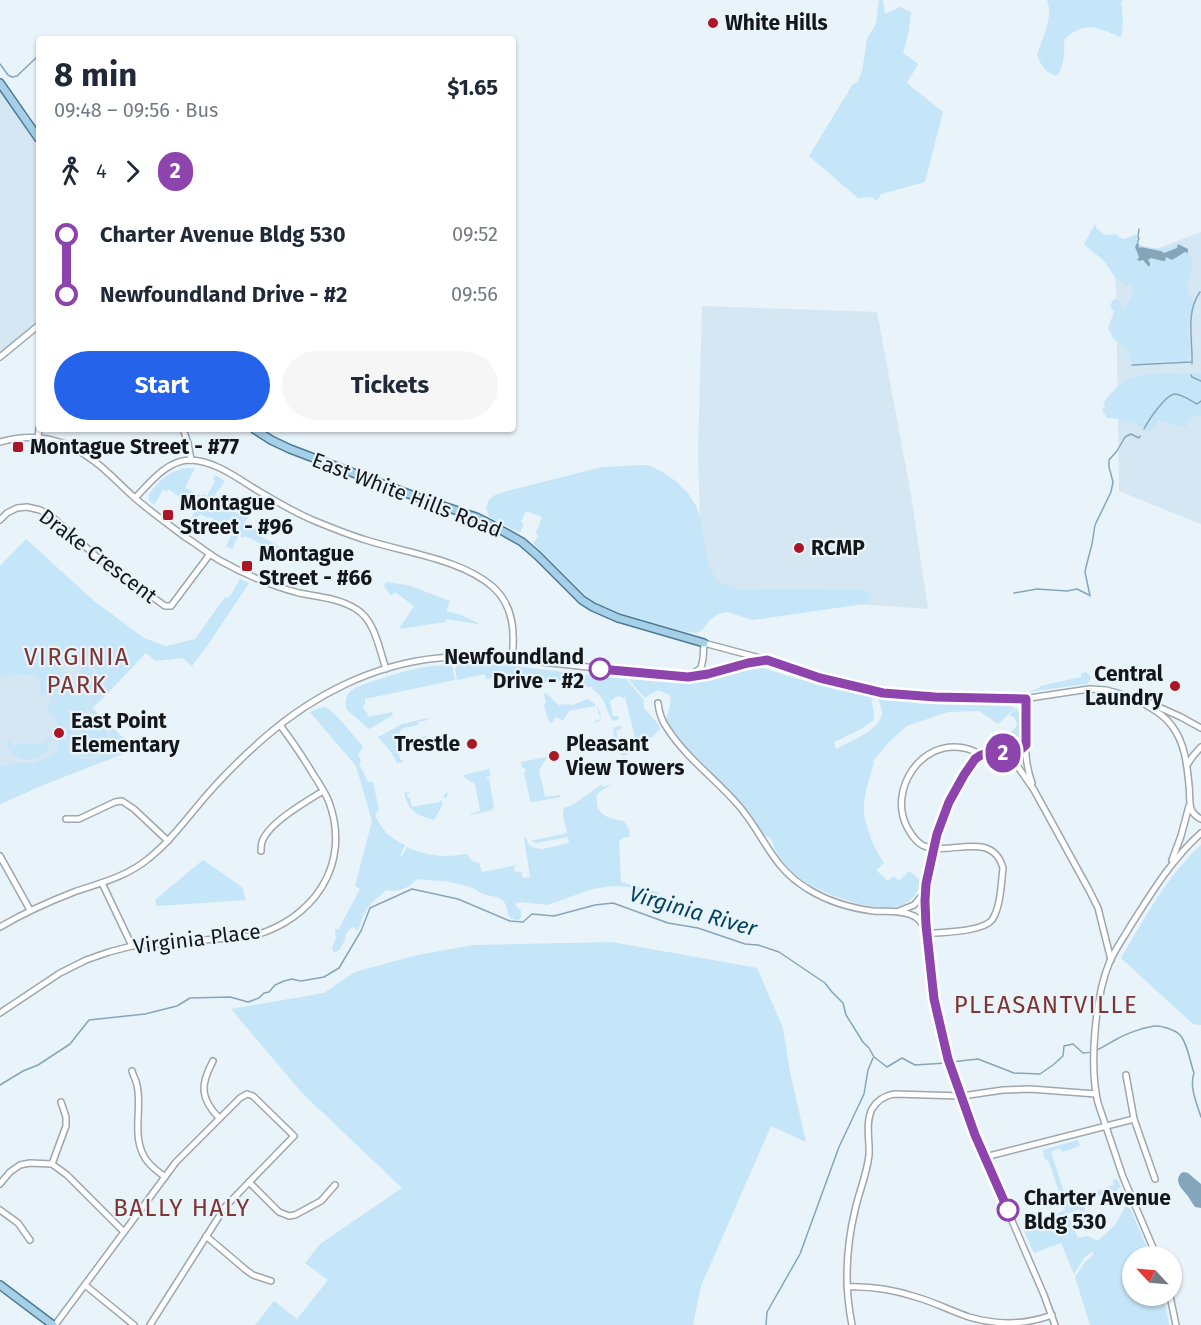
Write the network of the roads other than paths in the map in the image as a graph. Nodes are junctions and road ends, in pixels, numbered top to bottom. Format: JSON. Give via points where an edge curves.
{"nodes":[{"id":1,"x":0,"y":83,"type":"edge"},
{"id":2,"x":36,"y":135,"type":"edge"},
{"id":3,"x":36,"y":328,"type":"edge"},
{"id":4,"x":0,"y":357,"type":"edge"},
{"id":5,"x":39,"y":432,"type":"edge"},
{"id":6,"x":184,"y":432,"type":"edge"},
{"id":7,"x":259,"y":432,"type":"edge"},
{"id":8,"x":38,"y":438,"type":"junction"},
{"id":9,"x":0,"y":442,"type":"edge"},
{"id":10,"x":191,"y":460,"type":"junction"},
{"id":11,"x":135,"y":498,"type":"junction"},
{"id":12,"x":0,"y":520,"type":"edge"},
{"id":13,"x":210,"y":554,"type":"junction"},
{"id":14,"x":704,"y":643,"type":"junction"},
{"id":15,"x":512,"y":659,"type":"junction"},
{"id":16,"x":767,"y":660,"type":"junction"},
{"id":17,"x":386,"y":669,"type":"junction"},
{"id":18,"x":688,"y":677,"type":"junction"},
{"id":19,"x":1125,"y":694,"type":"junction"},
{"id":20,"x":1026,"y":699,"type":"junction"},
{"id":21,"x":658,"y":703,"type":"dead end"},
{"id":22,"x":279,"y":725,"type":"junction"},
{"id":23,"x":1201,"y":728,"type":"edge"},
{"id":24,"x":1026,"y":745,"type":"junction"},
{"id":25,"x":1201,"y":747,"type":"edge"},
{"id":26,"x":998,"y":753,"type":"junction"},
{"id":27,"x":981,"y":755,"type":"junction"},
{"id":28,"x":1187,"y":765,"type":"junction"},
{"id":29,"x":1034,"y":790,"type":"junction"},
{"id":30,"x":323,"y":791,"type":"junction"},
{"id":31,"x":1190,"y":795,"type":"junction"},
{"id":32,"x":66,"y":819,"type":"dead end"},
{"id":33,"x":1201,"y":819,"type":"edge"},
{"id":34,"x":1201,"y":833,"type":"edge"},
{"id":35,"x":168,"y":841,"type":"junction"},
{"id":36,"x":933,"y":848,"type":"junction"},
{"id":37,"x":261,"y":851,"type":"dead end"},
{"id":38,"x":0,"y":856,"type":"edge"},
{"id":39,"x":1171,"y":864,"type":"junction"},
{"id":40,"x":102,"y":883,"type":"junction"},
{"id":41,"x":926,"y":890,"type":"junction"},
{"id":42,"x":30,"y":910,"type":"junction"},
{"id":43,"x":897,"y":911,"type":"junction"},
{"id":44,"x":0,"y":927,"type":"edge"},
{"id":45,"x":927,"y":934,"type":"junction"},
{"id":46,"x":132,"y":946,"type":"junction"},
{"id":47,"x":1111,"y":960,"type":"junction"},
{"id":48,"x":0,"y":1013,"type":"edge"},
{"id":49,"x":213,"y":1061,"type":"dead end"},
{"id":50,"x":132,"y":1071,"type":"dead end"},
{"id":51,"x":1126,"y":1075,"type":"dead end"},
{"id":52,"x":1096,"y":1094,"type":"junction"},
{"id":53,"x":962,"y":1096,"type":"junction"},
{"id":54,"x":61,"y":1102,"type":"dead end"},
{"id":55,"x":219,"y":1118,"type":"junction"},
{"id":56,"x":1134,"y":1119,"type":"junction"},
{"id":57,"x":1105,"y":1127,"type":"junction"},
{"id":58,"x":985,"y":1157,"type":"junction"},
{"id":59,"x":52,"y":1164,"type":"junction"},
{"id":60,"x":165,"y":1177,"type":"junction"},
{"id":61,"x":1155,"y":1179,"type":"dead end"},
{"id":62,"x":249,"y":1182,"type":"junction"},
{"id":63,"x":0,"y":1184,"type":"edge"},
{"id":64,"x":335,"y":1185,"type":"dead end"},
{"id":65,"x":0,"y":1210,"type":"edge"},
{"id":66,"x":124,"y":1232,"type":"junction"},
{"id":67,"x":206,"y":1236,"type":"junction"},
{"id":68,"x":30,"y":1240,"type":"dead end"},
{"id":69,"x":1152,"y":1246,"type":"edge"},
{"id":70,"x":271,"y":1281,"type":"dead end"},
{"id":71,"x":0,"y":1285,"type":"edge"},
{"id":72,"x":85,"y":1285,"type":"junction"},
{"id":73,"x":847,"y":1287,"type":"junction"},
{"id":74,"x":1172,"y":1306,"type":"edge"},
{"id":75,"x":1052,"y":1315,"type":"junction"},
{"id":76,"x":54,"y":1325,"type":"edge"},
{"id":77,"x":134,"y":1325,"type":"edge"},
{"id":78,"x":150,"y":1325,"type":"edge"},
{"id":79,"x":852,"y":1325,"type":"edge"},
{"id":80,"x":1055,"y":1325,"type":"edge"},
{"id":81,"x":1176,"y":1325,"type":"edge"}],
"edges":[{"from":1,"to":2,"type":"main road"},
{"from":3,"to":4,"type":"street"},
{"from":5,"to":8,"type":"street"},
{"from":6,"to":10,"type":"street"},
{"from":7,"to":14,"type":"main road","name":"East White Hills Road","via":[[290,449],[508,533],[537,555],[582,600],[605,614]]},
{"from":8,"to":9,"type":"street"},
{"from":8,"to":11,"type":"street","via":[[73,447],[95,461]]},
{"from":10,"to":11,"type":"street","via":[[171,465]]},
{"from":10,"to":15,"type":"street","via":[[222,469],[312,520],[366,540],[437,559],[483,580],[503,598],[509,611],[514,639]]},
{"from":11,"to":13,"type":"street"},
{"from":12,"to":13,"type":"street","name":"Drake Crescent","via":[[17,508],[40,510],[165,606],[171,606]]},
{"from":13,"to":17,"type":"street","via":[[270,584],[358,609],[367,619]]},
{"from":14,"to":16,"type":"street","name":"East White Hills Road"},
{"from":14,"to":18,"type":"street","via":[[701,668]]},
{"from":15,"to":17,"type":"street","via":[[436,658]]},
{"from":15,"to":18,"type":"street"},
{"from":16,"to":18,"type":"street"},
{"from":16,"to":20,"type":"street","name":"East White Hills Road","via":[[883,693]]},
{"from":17,"to":22,"type":"street","via":[[332,690]]},
{"from":19,"to":20,"type":"street","name":"East White Hills Road","via":[[1089,689]]},
{"from":19,"to":23,"type":"street","name":"East White Hills Road"},
{"from":19,"to":28,"type":"street","via":[[1173,726]]},
{"from":20,"to":24,"type":"street"},
{"from":21,"to":43,"type":"street","via":[[668,730],[746,814],[787,873],[833,901],[875,911]]},
{"from":22,"to":30,"type":"street","name":"Virginia Place"},
{"from":22,"to":35,"type":"street","via":[[230,768]]},
{"from":24,"to":26,"type":"street","via":[[1017,753]]},
{"from":24,"to":29,"type":"street"},
{"from":25,"to":28,"type":"street"},
{"from":26,"to":27,"type":"street"},
{"from":26,"to":29,"type":"street","via":[[1016,764]]},
{"from":27,"to":36,"type":"street","via":[[949,802]]},
{"from":27,"to":36,"type":"street","via":[[963,747],[942,749],[922,758],[911,771],[903,790],[903,815],[916,841]]},
{"from":28,"to":31,"type":"street"},
{"from":29,"to":47,"type":"street","via":[[1098,908]]},
{"from":30,"to":37,"type":"street","via":[[269,831],[262,840]]},
{"from":30,"to":46,"type":"street","name":"Virginia Place","via":[[335,823],[335,851],[321,888],[300,912],[287,922],[252,936]]},
{"from":31,"to":33,"type":"street","via":[[1192,811]]},
{"from":31,"to":39,"type":"street"},
{"from":32,"to":35,"type":"street","via":[[79,819],[122,801]]},
{"from":34,"to":39,"type":"street"},
{"from":35,"to":40,"type":"street","via":[[134,870]]},
{"from":36,"to":41,"type":"street"},
{"from":36,"to":45,"type":"street","via":[[988,849],[1001,862],[1002,875],[991,921],[974,929]]},
{"from":38,"to":42,"type":"street"},
{"from":39,"to":47,"type":"street"},
{"from":40,"to":42,"type":"street"},
{"from":40,"to":46,"type":"street"},
{"from":41,"to":43,"type":"street","via":[[914,905]]},
{"from":41,"to":45,"type":"street"},
{"from":42,"to":44,"type":"street"},
{"from":43,"to":45,"type":"street","via":[[921,922]]},
{"from":45,"to":53,"type":"street","via":[[934,999],[950,1067]]},
{"from":46,"to":48,"type":"street","name":"Virginia Place","via":[[73,966]]},
{"from":47,"to":52,"type":"street","via":[[1096,1022]]},
{"from":49,"to":55,"type":"street","via":[[205,1076],[204,1093]]},
{"from":50,"to":60,"type":"street","via":[[138,1086],[141,1151]]},
{"from":51,"to":56,"type":"street"},
{"from":52,"to":53,"type":"street","via":[[1030,1089]]},
{"from":52,"to":57,"type":"street"},
{"from":53,"to":58,"type":"street"},
{"from":53,"to":73,"type":"street","via":[[894,1094],[884,1096],[872,1109],[868,1122],[869,1156],[847,1254]]},
{"from":54,"to":59,"type":"street","via":[[66,1126]]},
{"from":55,"to":60,"type":"street"},
{"from":55,"to":62,"type":"street","via":[[250,1094],[294,1136]]},
{"from":56,"to":57,"type":"street"},
{"from":56,"to":61,"type":"street"},
{"from":57,"to":58,"type":"street"},
{"from":57,"to":69,"type":"street"},
{"from":58,"to":75,"type":"street"},
{"from":59,"to":63,"type":"street","via":[[20,1166]]},
{"from":59,"to":66,"type":"street"},
{"from":60,"to":66,"type":"street"},
{"from":62,"to":64,"type":"street","via":[[279,1212],[289,1216],[321,1201]]},
{"from":62,"to":67,"type":"street","via":[[225,1207]]},
{"from":65,"to":68,"type":"street","via":[[18,1223]]},
{"from":66,"to":72,"type":"street"},
{"from":67,"to":70,"type":"street","via":[[253,1275]]},
{"from":67,"to":78,"type":"street"},
{"from":71,"to":76,"type":"main road"},
{"from":72,"to":76,"type":"street"},
{"from":72,"to":77,"type":"street"},
{"from":73,"to":75,"type":"street","via":[[903,1293],[985,1321],[1020,1323]]},
{"from":73,"to":79,"type":"street"},
{"from":74,"to":81,"type":"street"},
{"from":75,"to":80,"type":"street"}]}
